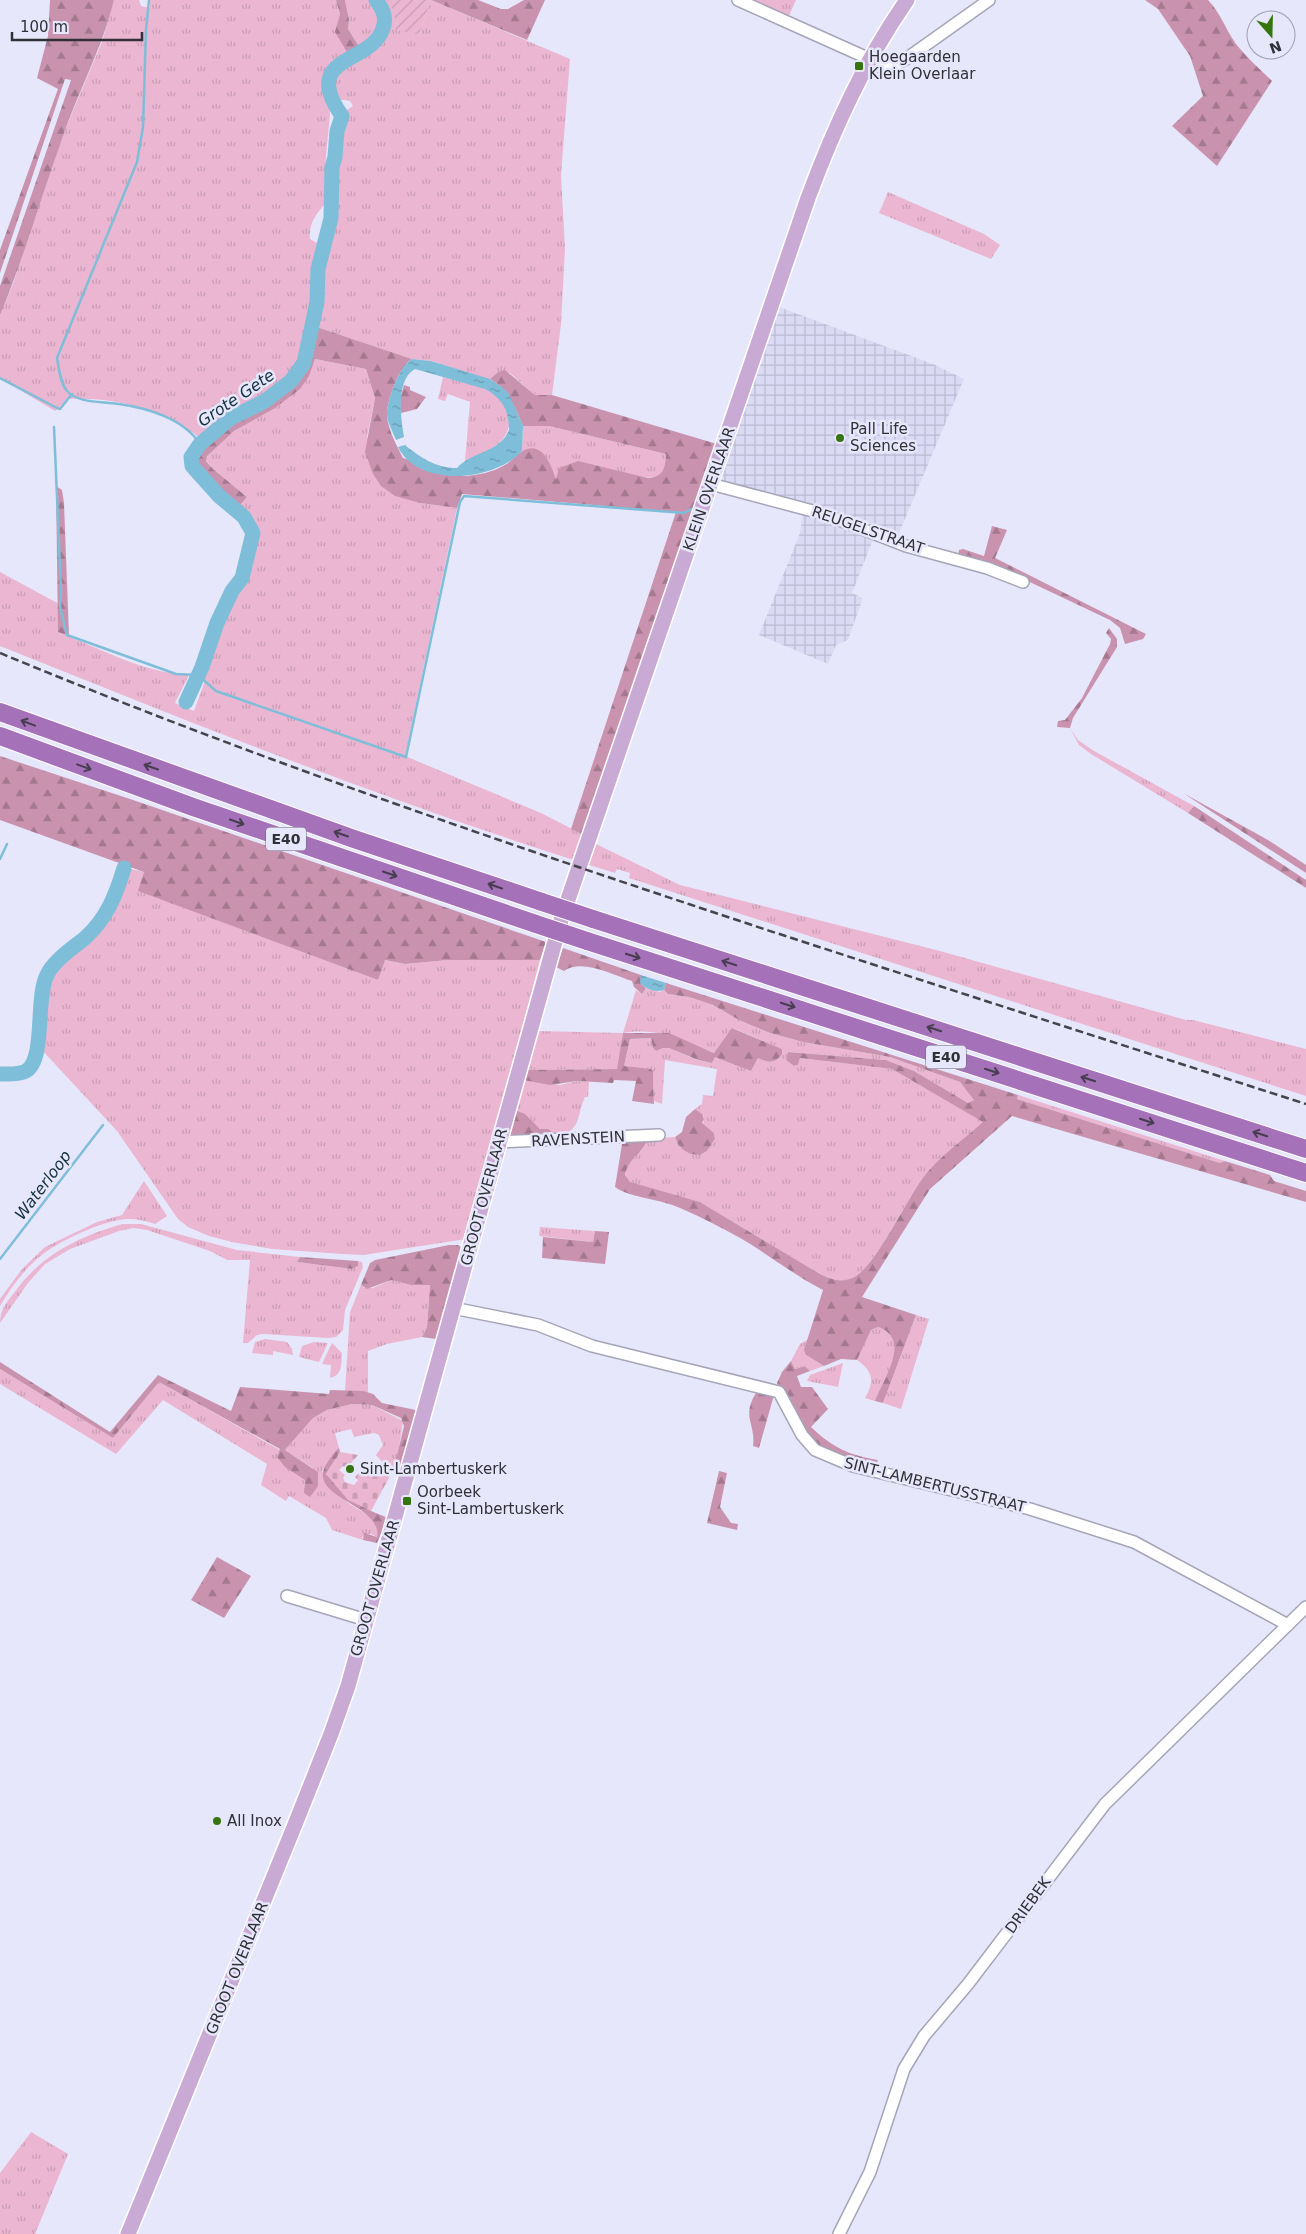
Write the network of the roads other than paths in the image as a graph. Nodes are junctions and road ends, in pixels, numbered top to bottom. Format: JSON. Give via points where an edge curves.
{"nodes":[{"id":1,"x":738,"y":0,"type":"edge"},
{"id":2,"x":907,"y":0,"type":"edge"},
{"id":3,"x":989,"y":0,"type":"edge"},
{"id":4,"x":868,"y":63,"type":"junction"},
{"id":5,"x":711,"y":484,"type":"junction"},
{"id":6,"x":1023,"y":582,"type":"dead end"},
{"id":7,"x":0,"y":712,"type":"edge"},
{"id":8,"x":0,"y":736,"type":"edge"},
{"id":9,"x":561,"y":920,"type":"joint"},
{"id":10,"x":658,"y":1134,"type":"dead end"},
{"id":11,"x":498,"y":1142,"type":"junction"},
{"id":12,"x":1306,"y":1149,"type":"edge"},
{"id":13,"x":1306,"y":1172,"type":"edge"},
{"id":14,"x":453,"y":1308,"type":"junction"},
{"id":15,"x":287,"y":1596,"type":"dead end"},
{"id":16,"x":1306,"y":1607,"type":"edge"},
{"id":17,"x":366,"y":1620,"type":"junction"},
{"id":18,"x":1288,"y":1625,"type":"junction"},
{"id":19,"x":128,"y":2234,"type":"edge"},
{"id":20,"x":839,"y":2234,"type":"edge"}],
"edges":[{"from":1,"to":4,"type":"street","via":[[862,56]]},
{"from":2,"to":4,"type":"main road","name":"KLEIN OVERLAAR"},
{"from":3,"to":4,"type":"street","via":[[892,68]]},
{"from":4,"to":5,"type":"main road","name":"KLEIN OVERLAAR","via":[[838,120],[820,166]]},
{"from":5,"to":6,"type":"street","name":"REUGELSTRAAT","via":[[824,514],[906,546],[987,568]]},
{"from":5,"to":9,"type":"main road","name":"KLEIN OVERLAAR"},
{"from":12,"to":7,"type":"highway","number":"E40","one_way":true,"bridge":true,"via":[[542,902],[354,839]]},
{"from":8,"to":13,"type":"highway","number":"E40","one_way":true,"bridge":true,"via":[[193,807],[586,941]]},
{"from":9,"to":11,"type":"main road","name":"GROOT OVERLAAR"},
{"from":10,"to":11,"type":"street","name":"RAVENSTEIN"},
{"from":11,"to":14,"type":"main road","name":"GROOT OVERLAAR"},
{"from":14,"to":17,"type":"main road","name":"GROOT OVERLAAR"},
{"from":14,"to":18,"type":"street","name":"SINT-LAMBERTUSSTRAAT","via":[[538,1325],[592,1346],[779,1392],[802,1435],[815,1450],[853,1466],[1030,1509],[1134,1542]]},
{"from":15,"to":17,"type":"street"},
{"from":16,"to":18,"type":"street","name":"DRIEBEK"},
{"from":17,"to":19,"type":"main road","name":"GROOT OVERLAAR","via":[[331,1734]]},
{"from":18,"to":20,"type":"street","name":"DRIEBEK","via":[[1105,1804],[968,1984],[924,2036],[904,2069],[870,2172]]}]}
